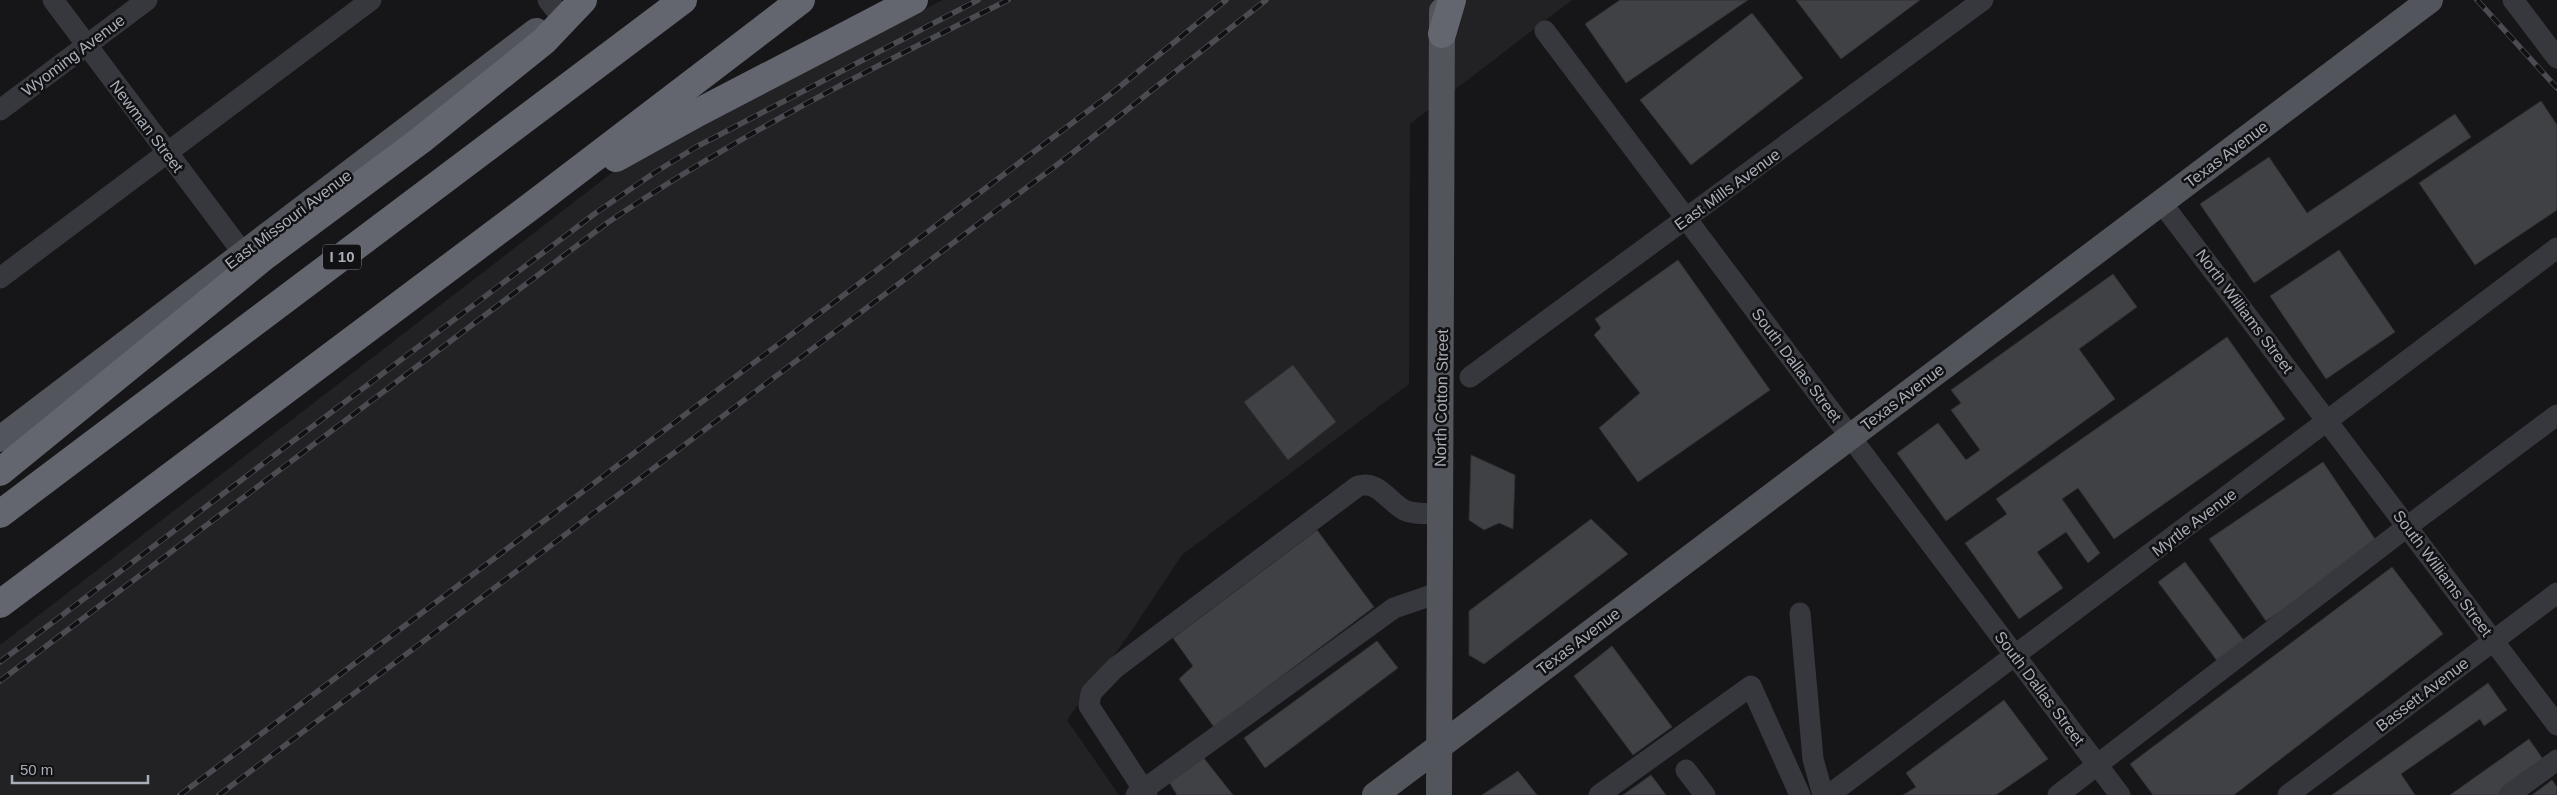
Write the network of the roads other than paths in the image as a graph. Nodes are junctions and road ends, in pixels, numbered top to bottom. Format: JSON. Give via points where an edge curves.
{"nodes":[{"id":1,"x":53,"y":0,"type":"edge"},
{"id":2,"x":147,"y":0,"type":"edge"},
{"id":3,"x":371,"y":0,"type":"edge"},
{"id":4,"x":583,"y":0,"type":"edge"},
{"id":5,"x":684,"y":0,"type":"edge"},
{"id":6,"x":801,"y":0,"type":"edge"},
{"id":7,"x":914,"y":0,"type":"edge"},
{"id":8,"x":1442,"y":0,"type":"edge"},
{"id":9,"x":1452,"y":0,"type":"edge"},
{"id":10,"x":1983,"y":0,"type":"edge"},
{"id":11,"x":2430,"y":0,"type":"edge"},
{"id":12,"x":2513,"y":0,"type":"edge"},
{"id":13,"x":561,"y":4,"type":"edge"},
{"id":14,"x":1545,"y":30,"type":"dead end"},
{"id":15,"x":1442,"y":34,"type":"junction"},
{"id":16,"x":87,"y":45,"type":"junction"},
{"id":17,"x":2557,"y":58,"type":"edge"},
{"id":18,"x":0,"y":110,"type":"edge"},
{"id":19,"x":168,"y":154,"type":"junction"},
{"id":20,"x":2161,"y":202,"type":"junction"},
{"id":21,"x":530,"y":207,"type":"junction"},
{"id":22,"x":1687,"y":219,"type":"junction"},
{"id":23,"x":2557,"y":248,"type":"edge"},
{"id":24,"x":242,"y":253,"type":"junction"},
{"id":25,"x":0,"y":278,"type":"edge"},
{"id":26,"x":1470,"y":377,"type":"dead end"},
{"id":27,"x":2557,"y":415,"type":"edge"},
{"id":28,"x":2328,"y":421,"type":"junction"},
{"id":29,"x":1851,"y":436,"type":"junction"},
{"id":30,"x":0,"y":440,"type":"edge"},
{"id":31,"x":0,"y":472,"type":"edge"},
{"id":32,"x":0,"y":514,"type":"edge"},
{"id":33,"x":1439,"y":514,"type":"junction"},
{"id":34,"x":2408,"y":526,"type":"junction"},
{"id":35,"x":1438,"y":593,"type":"junction"},
{"id":36,"x":2557,"y":593,"type":"edge"},
{"id":37,"x":0,"y":604,"type":"edge"},
{"id":38,"x":1800,"y":613,"type":"dead end"},
{"id":39,"x":2493,"y":640,"type":"junction"},
{"id":40,"x":2015,"y":656,"type":"junction"},
{"id":41,"x":2557,"y":725,"type":"edge"},
{"id":42,"x":1440,"y":746,"type":"junction"},
{"id":43,"x":2557,"y":760,"type":"edge"},
{"id":44,"x":2098,"y":765,"type":"junction"},
{"id":45,"x":1686,"y":770,"type":"dead end"},
{"id":46,"x":1142,"y":793,"type":"edge"},
{"id":47,"x":1375,"y":795,"type":"edge"},
{"id":48,"x":1439,"y":795,"type":"edge"},
{"id":49,"x":1599,"y":795,"type":"edge"},
{"id":50,"x":1705,"y":795,"type":"edge"},
{"id":51,"x":1800,"y":795,"type":"edge"},
{"id":52,"x":1823,"y":795,"type":"edge"},
{"id":53,"x":1829,"y":795,"type":"edge"},
{"id":54,"x":2058,"y":795,"type":"edge"},
{"id":55,"x":2120,"y":795,"type":"edge"},
{"id":56,"x":2288,"y":795,"type":"edge"},
{"id":57,"x":2509,"y":795,"type":"edge"}],
"edges":[{"from":1,"to":16,"type":"street","name":"Newman Street"},
{"from":2,"to":16,"type":"street","name":"Wyoming Avenue"},
{"from":3,"to":19,"type":"street"},
{"from":4,"to":31,"type":"highway","via":[[544,41],[442,123],[265,256]]},
{"from":5,"to":32,"type":"highway","number":"I 10"},
{"from":6,"to":21,"type":"highway"},
{"from":7,"to":21,"type":"highway","via":[[699,112]]},
{"from":8,"to":15,"type":"main road","name":"North Cotton Street"},
{"from":9,"to":15,"type":"highway"},
{"from":10,"to":22,"type":"street","name":"East Mills Avenue"},
{"from":11,"to":20,"type":"main road","name":"Texas Avenue"},
{"from":12,"to":17,"type":"street"},
{"from":13,"to":24,"type":"main road","name":"East Missouri Avenue"},
{"from":14,"to":22,"type":"street","name":"South Dallas Street"},
{"from":15,"to":33,"type":"main road","name":"North Cotton Street"},
{"from":16,"to":18,"type":"street","name":"Wyoming Avenue"},
{"from":16,"to":19,"type":"street","name":"Newman Street"},
{"from":19,"to":24,"type":"street","name":"Newman Street"},
{"from":19,"to":25,"type":"street"},
{"from":20,"to":28,"type":"street","name":"North Williams Street"},
{"from":20,"to":29,"type":"main road","name":"Texas Avenue"},
{"from":21,"to":37,"type":"highway"},
{"from":22,"to":26,"type":"street","name":"East Mills Avenue"},
{"from":22,"to":29,"type":"street","name":"South Dallas Street"},
{"from":23,"to":28,"type":"street","name":"Myrtle Avenue"},
{"from":24,"to":30,"type":"main road","name":"East Missouri Avenue"},
{"from":27,"to":34,"type":"street"},
{"from":28,"to":34,"type":"street","name":"South Williams Street"},
{"from":28,"to":40,"type":"street","name":"Myrtle Avenue"},
{"from":29,"to":40,"type":"street","name":"South Dallas Street"},
{"from":29,"to":42,"type":"main road","name":"Texas Avenue"},
{"from":33,"to":35,"type":"main road","name":"North Cotton Street"},
{"from":33,"to":46,"type":"street","via":[[1404,510],[1375,486],[1367,483],[1358,486],[1115,668],[1089,699],[1092,712]]},
{"from":34,"to":39,"type":"street","name":"South Williams Street"},
{"from":34,"to":44,"type":"street"},
{"from":35,"to":42,"type":"main road","name":"North Cotton Street"},
{"from":35,"to":46,"type":"street","via":[[1394,608]]},
{"from":36,"to":39,"type":"street","name":"Bassett Avenue"},
{"from":38,"to":52,"type":"street","via":[[1813,759]]},
{"from":39,"to":41,"type":"street","name":"South Williams Street"},
{"from":39,"to":56,"type":"street","name":"Bassett Avenue"},
{"from":40,"to":44,"type":"street","name":"South Dallas Street"},
{"from":40,"to":53,"type":"street","name":"Myrtle Avenue"},
{"from":42,"to":47,"type":"main road","name":"Texas Avenue"},
{"from":42,"to":48,"type":"main road","name":"North Cotton Street"},
{"from":43,"to":57,"type":"street"},
{"from":44,"to":54,"type":"street"},
{"from":44,"to":55,"type":"street","name":"South Dallas Street"},
{"from":45,"to":50,"type":"street"},
{"from":49,"to":51,"type":"street","via":[[1751,686]]}]}
